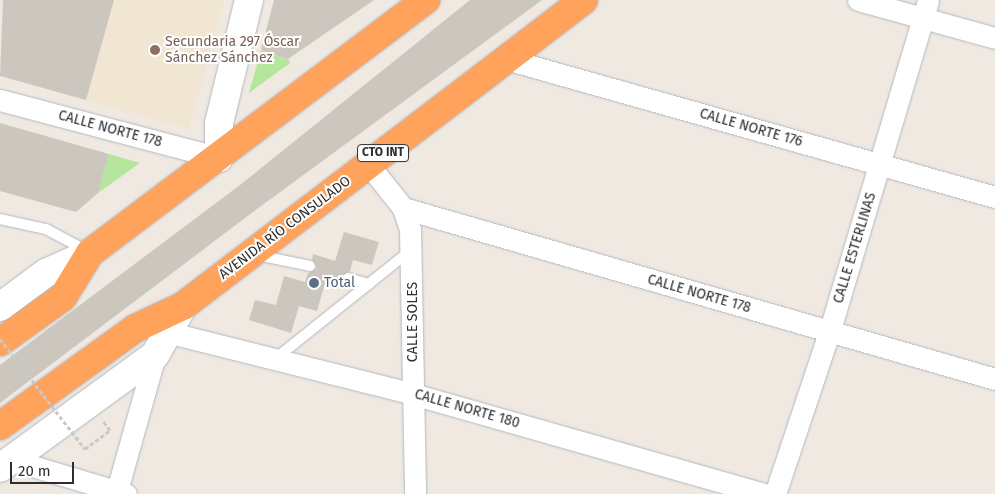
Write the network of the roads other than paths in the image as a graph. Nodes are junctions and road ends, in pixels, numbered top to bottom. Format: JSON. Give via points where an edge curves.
{"nodes":[{"id":1,"x":249,"y":0,"type":"edge"},
{"id":2,"x":426,"y":0,"type":"edge"},
{"id":3,"x":584,"y":0,"type":"edge"},
{"id":4,"x":858,"y":0,"type":"edge"},
{"id":5,"x":925,"y":9,"type":"edge"},
{"id":6,"x":995,"y":38,"type":"edge"},
{"id":7,"x":506,"y":59,"type":"junction"},
{"id":8,"x":0,"y":100,"type":"edge"},
{"id":9,"x":219,"y":158,"type":"junction"},
{"id":10,"x":368,"y":164,"type":"junction"},
{"id":11,"x":880,"y":164,"type":"junction"},
{"id":12,"x":995,"y":197,"type":"edge"},
{"id":13,"x":403,"y":208,"type":"junction"},
{"id":14,"x":0,"y":219,"type":"edge"},
{"id":15,"x":413,"y":249,"type":"junction"},
{"id":16,"x":90,"y":253,"type":"junction"},
{"id":17,"x":251,"y":254,"type":"junction"},
{"id":18,"x":310,"y":266,"type":"dead end"},
{"id":19,"x":348,"y":278,"type":"dead end"},
{"id":20,"x":369,"y":284,"type":"junction"},
{"id":21,"x":6,"y":297,"type":"edge"},
{"id":22,"x":183,"y":306,"type":"junction"},
{"id":23,"x":829,"y":333,"type":"junction"},
{"id":24,"x":0,"y":341,"type":"edge"},
{"id":25,"x":161,"y":344,"type":"junction"},
{"id":26,"x":273,"y":360,"type":"junction"},
{"id":27,"x":995,"y":379,"type":"edge"},
{"id":28,"x":413,"y":394,"type":"junction"},
{"id":29,"x":0,"y":426,"type":"edge"},
{"id":30,"x":6,"y":464,"type":"edge"},
{"id":31,"x":119,"y":493,"type":"edge"},
{"id":32,"x":415,"y":494,"type":"edge"},
{"id":33,"x":765,"y":494,"type":"edge"},
{"id":34,"x":775,"y":494,"type":"edge"}],
"edges":[{"from":1,"to":9,"type":"main road","via":[[218,123]]},
{"from":2,"to":9,"type":"highway"},
{"from":3,"to":7,"type":"highway","name":"AVENIDA RÍO CONSULADO","number":"CTO INT"},
{"from":4,"to":5,"type":"street"},
{"from":5,"to":6,"type":"street"},
{"from":5,"to":11,"type":"street","name":"CALLE ESTERLINAS"},
{"from":7,"to":10,"type":"highway","name":"AVENIDA RÍO CONSULADO","number":"CTO INT"},
{"from":7,"to":11,"type":"street","name":"CALLE NORTE 176"},
{"from":8,"to":9,"type":"street","name":"CALLE NORTE 178"},
{"from":9,"to":16,"type":"highway"},
{"from":10,"to":13,"type":"street","name":"CALLE SOLES"},
{"from":10,"to":17,"type":"highway","name":"AVENIDA RÍO CONSULADO","number":"CTO INT"},
{"from":11,"to":12,"type":"street","name":"CALLE NORTE 176"},
{"from":11,"to":23,"type":"street","name":"CALLE ESTERLINAS"},
{"from":13,"to":15,"type":"street","name":"CALLE SOLES"},
{"from":13,"to":23,"type":"street","name":"CALLE NORTE 178"},
{"from":14,"to":16,"type":"lane","via":[[46,230]]},
{"from":15,"to":20,"type":"lane"},
{"from":15,"to":28,"type":"street","name":"CALLE SOLES"},
{"from":16,"to":21,"type":"main road","via":[[46,273]]},
{"from":16,"to":24,"type":"highway","via":[[62,297]]},
{"from":17,"to":18,"type":"lane"},
{"from":17,"to":22,"type":"highway","name":"AVENIDA RÍO CONSULADO","number":"CTO INT"},
{"from":19,"to":20,"type":"lane"},
{"from":20,"to":26,"type":"lane"},
{"from":22,"to":25,"type":"main road","name":"AVENIDA RÍO CONSULADO","number":"CTO INT"},
{"from":22,"to":29,"type":"highway","number":"CTO INT","via":[[136,328]]},
{"from":23,"to":27,"type":"street","name":"CALLE NORTE 178"},
{"from":23,"to":34,"type":"street","name":"CALLE ESTERLINAS"},
{"from":25,"to":26,"type":"street","name":"CALLE NORTE 180"},
{"from":25,"to":30,"type":"main road","name":"AVENIDA RÍO CONSULADO","number":"CTO INT"},
{"from":25,"to":31,"type":"street"},
{"from":26,"to":28,"type":"street","name":"CALLE NORTE 180"},
{"from":28,"to":32,"type":"street","name":"CALLE SOLES"},
{"from":28,"to":33,"type":"street","name":"CALLE NORTE 180"},
{"from":30,"to":31,"type":"street"}]}
